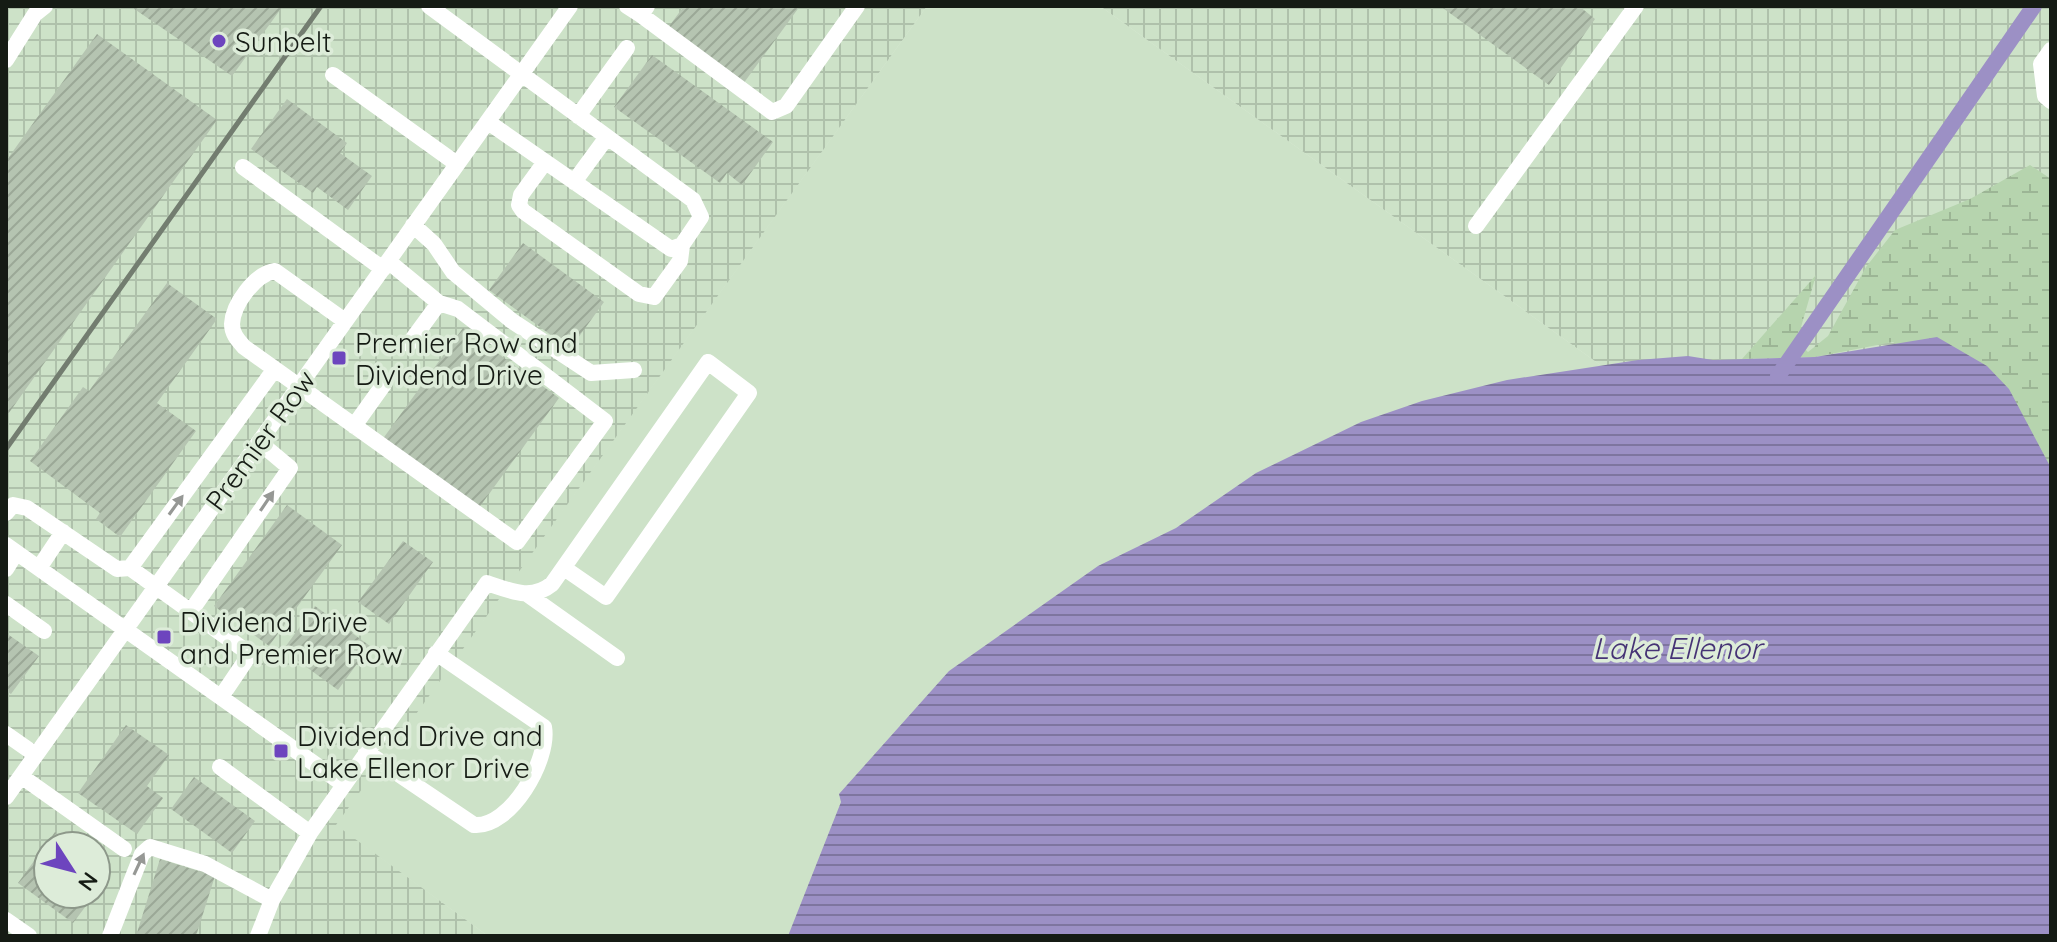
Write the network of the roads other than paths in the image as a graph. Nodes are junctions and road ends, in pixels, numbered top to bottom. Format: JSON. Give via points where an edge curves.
{"nodes":[{"id":1,"x":429,"y":6,"type":"edge"},
{"id":2,"x":570,"y":6,"type":"edge"},
{"id":3,"x":857,"y":6,"type":"edge"},
{"id":4,"x":1636,"y":6,"type":"edge"},
{"id":5,"x":35,"y":9,"type":"edge"},
{"id":6,"x":638,"y":9,"type":"edge"},
{"id":7,"x":627,"y":48,"type":"dead end"},
{"id":8,"x":2051,"y":50,"type":"edge"},
{"id":9,"x":6,"y":60,"type":"edge"},
{"id":10,"x":333,"y":75,"type":"dead end"},
{"id":11,"x":521,"y":75,"type":"junction"},
{"id":12,"x":2051,"y":101,"type":"edge"},
{"id":13,"x":578,"y":116,"type":"junction"},
{"id":14,"x":488,"y":122,"type":"junction"},
{"id":15,"x":607,"y":137,"type":"junction"},
{"id":16,"x":545,"y":162,"type":"junction"},
{"id":17,"x":457,"y":164,"type":"junction"},
{"id":18,"x":243,"y":167,"type":"dead end"},
{"id":19,"x":574,"y":182,"type":"junction"},
{"id":20,"x":413,"y":225,"type":"junction"},
{"id":21,"x":1476,"y":226,"type":"dead end"},
{"id":22,"x":682,"y":245,"type":"junction"},
{"id":23,"x":385,"y":265,"type":"junction"},
{"id":24,"x":439,"y":303,"type":"junction"},
{"id":25,"x":345,"y":321,"type":"junction"},
{"id":26,"x":409,"y":344,"type":"dead end"},
{"id":27,"x":274,"y":370,"type":"junction"},
{"id":28,"x":634,"y":370,"type":"dead end"},
{"id":29,"x":384,"y":384,"type":"dead end"},
{"id":30,"x":299,"y":386,"type":"junction"},
{"id":31,"x":354,"y":426,"type":"junction"},
{"id":32,"x":259,"y":442,"type":"junction"},
{"id":33,"x":6,"y":513,"type":"edge"},
{"id":34,"x":63,"y":532,"type":"junction"},
{"id":35,"x":11,"y":549,"type":"edge"},
{"id":36,"x":39,"y":568,"type":"junction"},
{"id":37,"x":130,"y":568,"type":"junction"},
{"id":38,"x":564,"y":568,"type":"junction"},
{"id":39,"x":6,"y":569,"type":"edge"},
{"id":40,"x":156,"y":585,"type":"junction"},
{"id":41,"x":527,"y":594,"type":"junction"},
{"id":42,"x":6,"y":604,"type":"edge"},
{"id":43,"x":191,"y":611,"type":"junction"},
{"id":44,"x":125,"y":630,"type":"junction"},
{"id":45,"x":44,"y":631,"type":"dead end"},
{"id":46,"x":436,"y":653,"type":"junction"},
{"id":47,"x":617,"y":658,"type":"dead end"},
{"id":48,"x":221,"y":697,"type":"junction"},
{"id":49,"x":6,"y":734,"type":"edge"},
{"id":50,"x":366,"y":752,"type":"junction"},
{"id":51,"x":36,"y":755,"type":"junction"},
{"id":52,"x":220,"y":767,"type":"dead end"},
{"id":53,"x":21,"y":776,"type":"junction"},
{"id":54,"x":343,"y":784,"type":"junction"},
{"id":55,"x":6,"y":797,"type":"edge"},
{"id":56,"x":310,"y":833,"type":"junction"},
{"id":57,"x":124,"y":849,"type":"dead end"},
{"id":58,"x":272,"y":900,"type":"junction"},
{"id":59,"x":6,"y":920,"type":"edge"},
{"id":60,"x":29,"y":936,"type":"edge"},
{"id":61,"x":110,"y":936,"type":"edge"},
{"id":62,"x":258,"y":936,"type":"edge"}],
"edges":[{"from":1,"to":11,"type":"street","via":[[516,66]]},
{"from":2,"to":11,"type":"street","name":"Premier Row"},
{"from":3,"to":6,"type":"street","via":[[786,106],[772,112],[658,31]]},
{"from":4,"to":21,"type":"street"},
{"from":5,"to":9,"type":"street"},
{"from":7,"to":13,"type":"street"},
{"from":8,"to":12,"type":"street","via":[[2041,64],[2045,96]]},
{"from":10,"to":17,"type":"street"},
{"from":11,"to":13,"type":"street"},
{"from":11,"to":14,"type":"street","name":"Premier Row"},
{"from":13,"to":15,"type":"street"},
{"from":14,"to":16,"type":"street"},
{"from":14,"to":17,"type":"street","name":"Premier Row"},
{"from":15,"to":19,"type":"street"},
{"from":15,"to":22,"type":"street","via":[[699,206],[701,217]]},
{"from":16,"to":19,"type":"street"},
{"from":16,"to":22,"type":"street","via":[[521,195],[523,211],[639,294],[654,297],[680,261]]},
{"from":17,"to":20,"type":"street","name":"Premier Row"},
{"from":18,"to":23,"type":"street"},
{"from":19,"to":22,"type":"street","via":[[664,245]]},
{"from":20,"to":23,"type":"street","name":"Premier Row"},
{"from":20,"to":28,"type":"street","via":[[453,272],[525,330],[591,373]]},
{"from":23,"to":24,"type":"street"},
{"from":23,"to":25,"type":"street","name":"Premier Row"},
{"from":24,"to":26,"type":"street"},
{"from":24,"to":31,"type":"street","via":[[458,309],[605,421],[517,542]]},
{"from":25,"to":27,"type":"street","via":[[275,271],[264,273],[247,292],[232,324],[244,347]]},
{"from":25,"to":30,"type":"street","name":"Premier Row"},
{"from":27,"to":30,"type":"street"},
{"from":37,"to":27,"type":"street","one_way":true},
{"from":29,"to":31,"type":"street"},
{"from":30,"to":31,"type":"street"},
{"from":30,"to":32,"type":"street","name":"Premier Row"},
{"from":32,"to":40,"type":"street","name":"Premier Row"},
{"from":43,"to":32,"type":"street","one_way":true,"via":[[290,468]]},
{"from":33,"to":34,"type":"street","via":[[18,504]]},
{"from":34,"to":36,"type":"street"},
{"from":34,"to":37,"type":"street","via":[[117,569]]},
{"from":35,"to":36,"type":"street"},
{"from":35,"to":39,"type":"street"},
{"from":36,"to":44,"type":"street"},
{"from":37,"to":40,"type":"street"},
{"from":38,"to":38,"type":"street","via":[[708,362],[749,393],[606,597]]},
{"from":38,"to":41,"type":"street","via":[[539,594]]},
{"from":40,"to":43,"type":"street"},
{"from":40,"to":44,"type":"street","name":"Premier Row"},
{"from":41,"to":46,"type":"street","via":[[487,583]]},
{"from":41,"to":47,"type":"street"},
{"from":42,"to":45,"type":"street"},
{"from":43,"to":48,"type":"street","via":[[250,654]]},
{"from":44,"to":48,"type":"street"},
{"from":44,"to":51,"type":"street","name":"Premier Row"},
{"from":46,"to":50,"type":"street"},
{"from":46,"to":50,"type":"street","via":[[544,727],[547,740],[538,767],[501,819],[488,826],[474,825]]},
{"from":48,"to":54,"type":"street"},
{"from":49,"to":51,"type":"street"},
{"from":50,"to":54,"type":"street"},
{"from":51,"to":53,"type":"street","name":"Premier Row"},
{"from":52,"to":56,"type":"street"},
{"from":53,"to":55,"type":"street","name":"Premier Row"},
{"from":53,"to":57,"type":"street"},
{"from":54,"to":56,"type":"street"},
{"from":56,"to":58,"type":"street"},
{"from":61,"to":58,"type":"street","one_way":true,"via":[[142,854],[150,847],[205,864]]},
{"from":58,"to":62,"type":"street"},
{"from":59,"to":60,"type":"street"}]}
